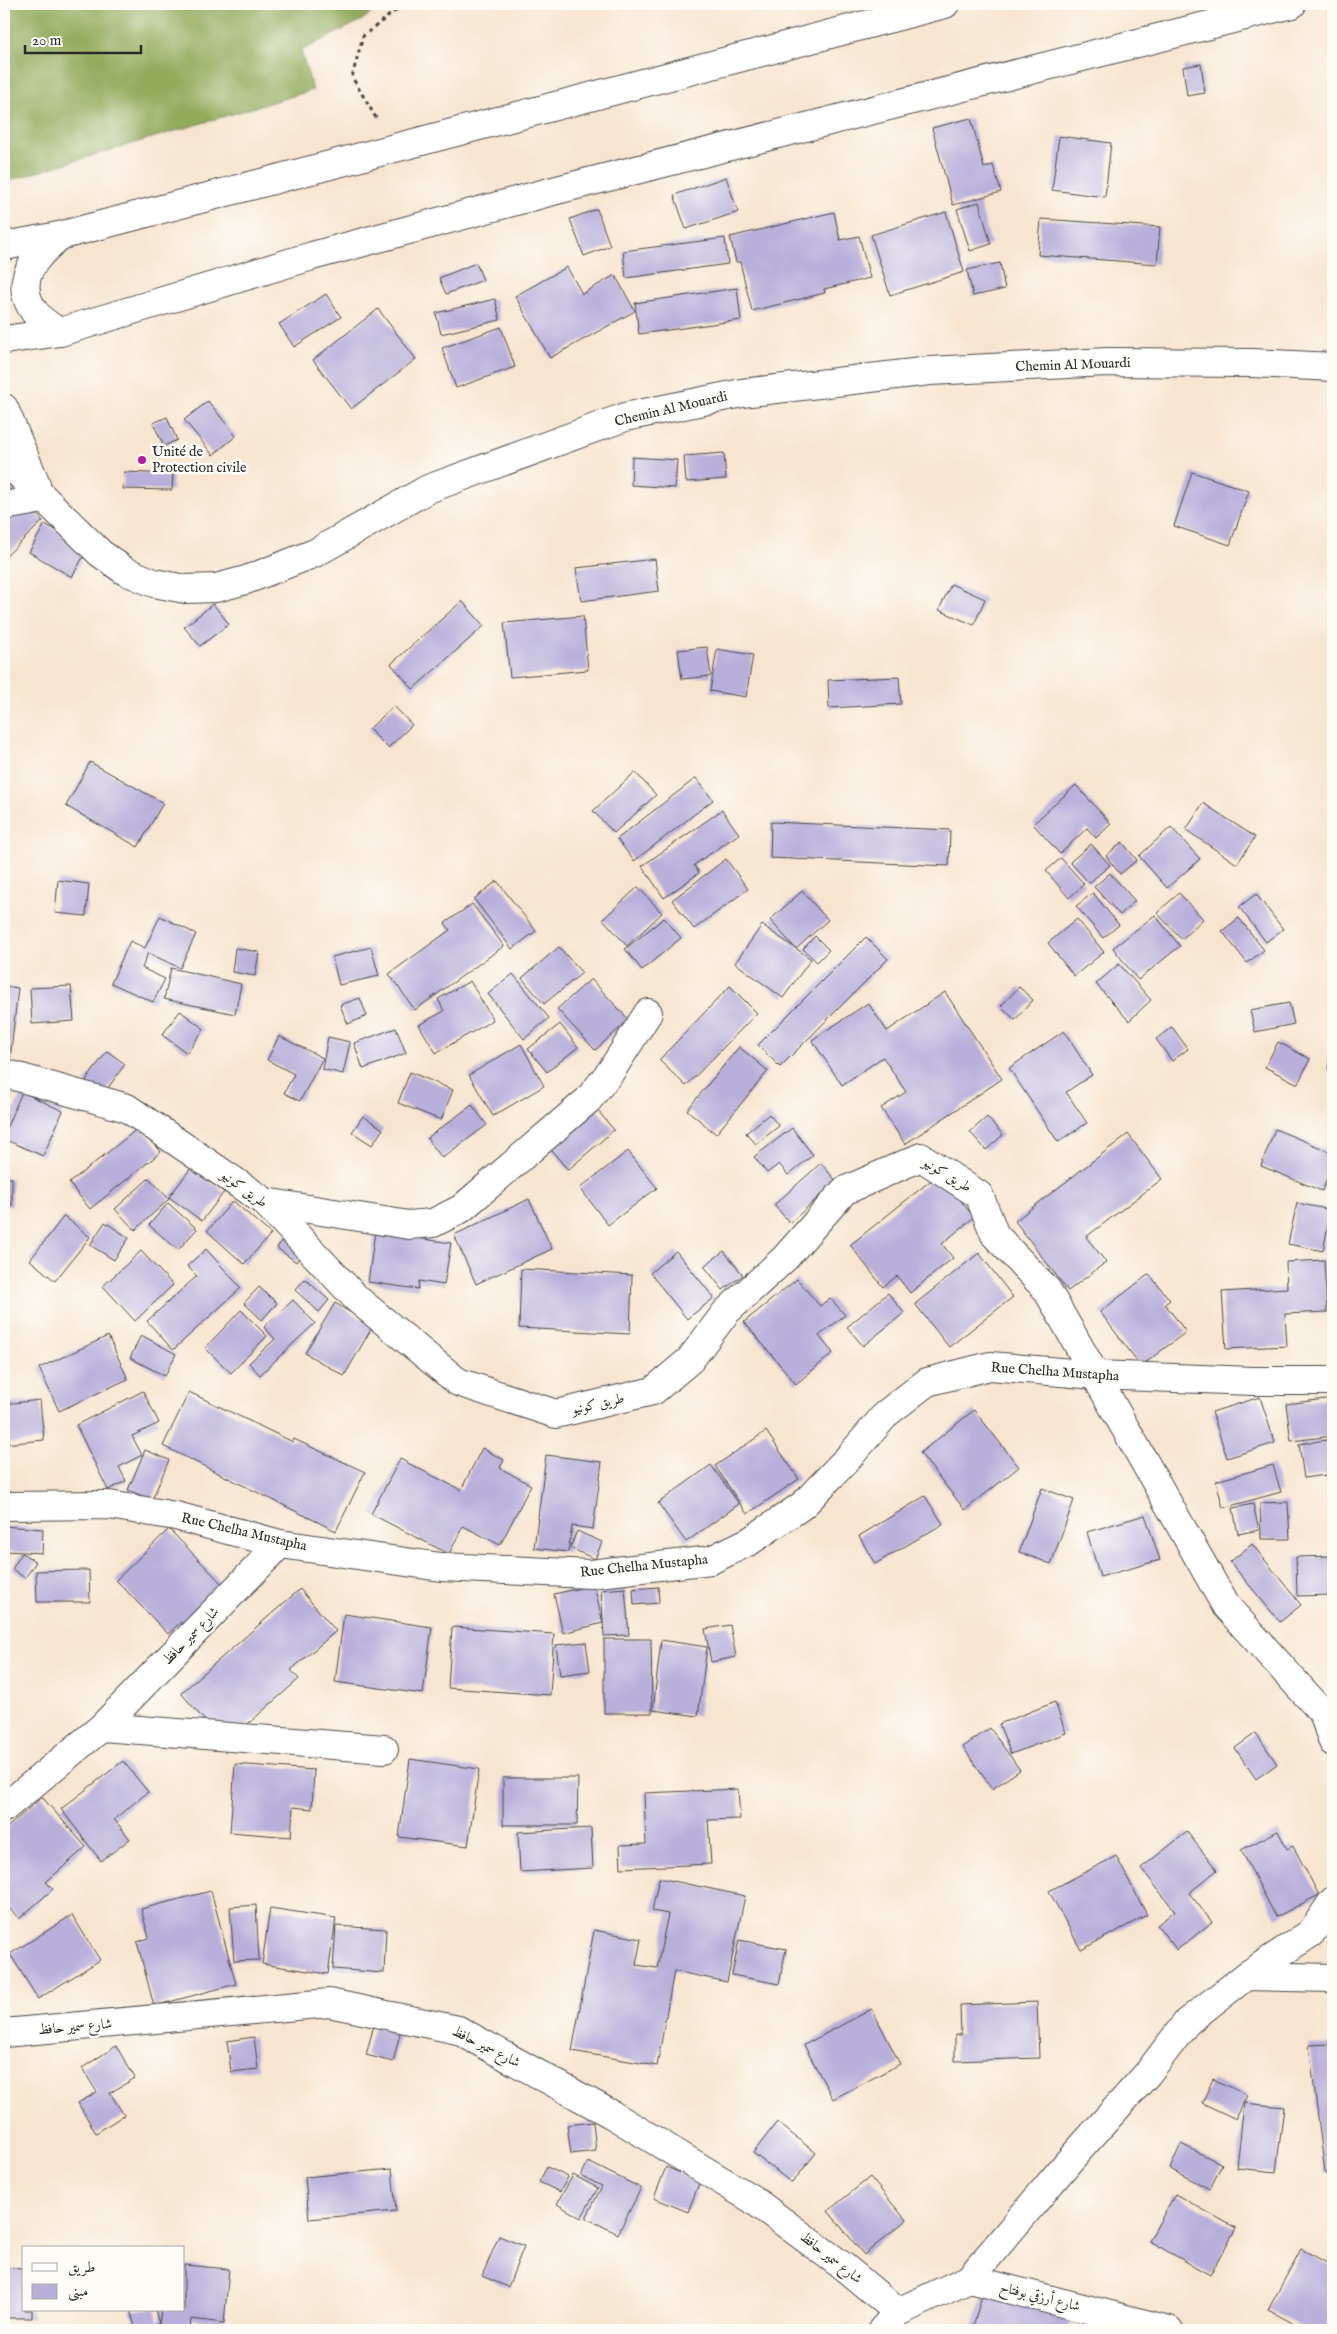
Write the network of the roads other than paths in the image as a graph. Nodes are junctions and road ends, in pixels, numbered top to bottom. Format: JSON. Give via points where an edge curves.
{"nodes":[{"id":1,"x":945,"y":4,"type":"edge"},
{"id":2,"x":1292,"y":4,"type":"edge"},
{"id":3,"x":59,"y":236,"type":"junction"},
{"id":4,"x":4,"y":246,"type":"edge"},
{"id":5,"x":60,"y":332,"type":"junction"},
{"id":6,"x":4,"y":340,"type":"edge"},
{"id":7,"x":1333,"y":367,"type":"edge"},
{"id":8,"x":4,"y":408,"type":"edge"},
{"id":9,"x":4,"y":459,"type":"edge"},
{"id":10,"x":43,"y":499,"type":"junction"},
{"id":11,"x":4,"y":506,"type":"edge"},
{"id":12,"x":648,"y":1013,"type":"dead end"},
{"id":13,"x":4,"y":1073,"type":"edge"},
{"id":14,"x":265,"y":1202,"type":"junction"},
{"id":15,"x":1096,"y":1375,"type":"junction"},
{"id":16,"x":1333,"y":1381,"type":"edge"},
{"id":17,"x":4,"y":1506,"type":"edge"},
{"id":18,"x":280,"y":1544,"type":"junction"},
{"id":19,"x":102,"y":1727,"type":"junction"},
{"id":20,"x":1333,"y":1742,"type":"edge"},
{"id":21,"x":384,"y":1749,"type":"dead end"},
{"id":22,"x":4,"y":1808,"type":"edge"},
{"id":23,"x":1333,"y":1902,"type":"edge"},
{"id":24,"x":1246,"y":1976,"type":"junction"},
{"id":25,"x":1333,"y":1978,"type":"edge"},
{"id":26,"x":4,"y":2033,"type":"edge"},
{"id":27,"x":969,"y":2279,"type":"junction"},
{"id":28,"x":890,"y":2321,"type":"edge"},
{"id":29,"x":1170,"y":2330,"type":"edge"}],
"edges":[{"from":1,"to":3,"type":"main road"},
{"from":2,"to":5,"type":"main road","via":[[553,191],[312,256]]},
{"from":3,"to":4,"type":"main road"},
{"from":3,"to":5,"type":"main road","via":[[35,260],[26,280],[26,290],[33,311],[40,320]]},
{"from":5,"to":6,"type":"main road"},
{"from":7,"to":10,"type":"main road","name":"Chemin Al Mouardi","via":[[1107,362],[930,372],[742,393],[625,418],[428,489],[315,553],[216,588],[185,589],[154,584],[125,571],[100,553]]},
{"from":8,"to":10,"type":"main road"},
{"from":9,"to":10,"type":"main road","name":"Chemin Al Mouardi"},
{"from":10,"to":11,"type":"main road"},
{"from":12,"to":14,"type":"main road","via":[[588,1100],[461,1209],[433,1222],[409,1225]]},
{"from":13,"to":14,"type":"main road","name":"طريق كونيو","via":[[127,1108]]},
{"from":14,"to":15,"type":"main road","name":"طريق كونيو","via":[[357,1299],[458,1382],[556,1414],[653,1391],[690,1360],[726,1312],[785,1258],[844,1190],[921,1157],[979,1195],[995,1235],[1047,1290]]},
{"from":15,"to":16,"type":"main road","name":"Rue Chelha Mustapha"},
{"from":15,"to":18,"type":"main road","name":"Rue Chelha Mustapha","via":[[990,1366],[928,1382],[887,1413],[803,1505],[750,1541],[712,1560],[590,1574],[441,1567]]},
{"from":15,"to":20,"type":"main road","via":[[1226,1606],[1323,1713]]},
{"from":17,"to":18,"type":"main road","name":"Rue Chelha Mustapha","via":[[108,1504],[176,1516]]},
{"from":18,"to":19,"type":"main road","name":"شارع سمير حافظ"},
{"from":19,"to":21,"type":"main road"},
{"from":19,"to":22,"type":"main road","name":"شارع سمير حافظ"},
{"from":23,"to":24,"type":"main road","via":[[1311,1933]]},
{"from":24,"to":25,"type":"main road"},
{"from":24,"to":27,"type":"main road","via":[[1187,2022],[1148,2073]]},
{"from":26,"to":28,"type":"main road","name":"شارع سمير حافظ","via":[[329,2003],[458,2030],[611,2114],[752,2199],[844,2267]]},
{"from":27,"to":28,"type":"main road"},
{"from":27,"to":29,"type":"main road","name":"شارع أرزقي بوفتاح"}]}
